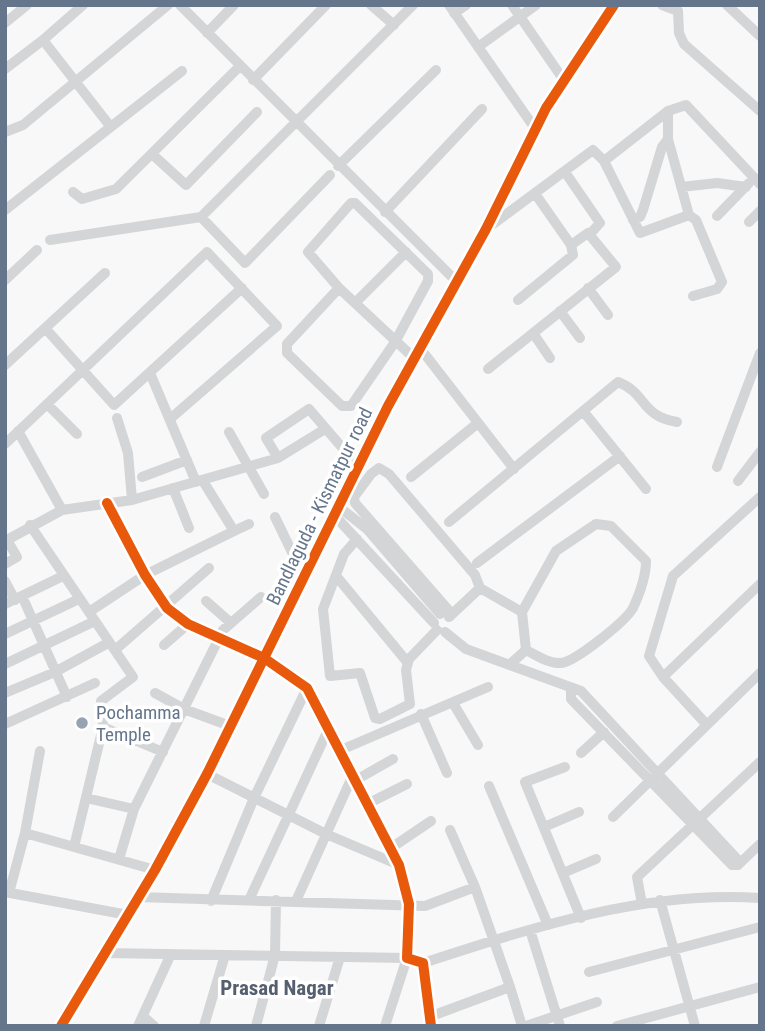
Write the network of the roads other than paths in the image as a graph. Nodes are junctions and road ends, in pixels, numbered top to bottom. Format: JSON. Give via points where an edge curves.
{"nodes":[{"id":1,"x":27,"y":5,"type":"edge"},
{"id":2,"x":83,"y":5,"type":"edge"},
{"id":3,"x":168,"y":5,"type":"edge"},
{"id":4,"x":180,"y":5,"type":"edge"},
{"id":5,"x":234,"y":5,"type":"edge"},
{"id":6,"x":326,"y":5,"type":"edge"},
{"id":7,"x":371,"y":5,"type":"edge"},
{"id":8,"x":413,"y":5,"type":"edge"},
{"id":9,"x":466,"y":5,"type":"edge"},
{"id":10,"x":512,"y":5,"type":"edge"},
{"id":11,"x":536,"y":5,"type":"edge"},
{"id":12,"x":614,"y":5,"type":"edge"},
{"id":13,"x":662,"y":5,"type":"edge"},
{"id":14,"x":726,"y":5,"type":"edge"},
{"id":15,"x":682,"y":8,"type":"edge"},
{"id":16,"x":452,"y":9,"type":"edge"},
{"id":17,"x":520,"y":17,"type":"junction"},
{"id":18,"x":5,"y":23,"type":"edge"},
{"id":19,"x":394,"y":25,"type":"junction"},
{"id":20,"x":755,"y":25,"type":"edge"},
{"id":21,"x":207,"y":33,"type":"junction"},
{"id":22,"x":760,"y":36,"type":"edge"},
{"id":23,"x":43,"y":40,"type":"junction"},
{"id":24,"x":478,"y":47,"type":"junction"},
{"id":25,"x":240,"y":66,"type":"junction"},
{"id":26,"x":5,"y":69,"type":"edge"},
{"id":27,"x":436,"y":70,"type":"dead end"},
{"id":28,"x":182,"y":71,"type":"dead end"},
{"id":29,"x":563,"y":79,"type":"junction"},
{"id":30,"x":253,"y":80,"type":"junction"},
{"id":31,"x":75,"y":83,"type":"junction"},
{"id":32,"x":482,"y":108,"type":"dead end"},
{"id":33,"x":668,"y":111,"type":"junction"},
{"id":34,"x":760,"y":111,"type":"edge"},
{"id":35,"x":257,"y":112,"type":"dead end"},
{"id":36,"x":296,"y":124,"type":"junction"},
{"id":37,"x":110,"y":126,"type":"junction"},
{"id":38,"x":536,"y":130,"type":"junction"},
{"id":39,"x":5,"y":132,"type":"edge"},
{"id":40,"x":668,"y":139,"type":"junction"},
{"id":41,"x":152,"y":154,"type":"junction"},
{"id":42,"x":604,"y":161,"type":"junction"},
{"id":43,"x":334,"y":171,"type":"junction"},
{"id":44,"x":565,"y":172,"type":"junction"},
{"id":45,"x":757,"y":181,"type":"edge"},
{"id":46,"x":681,"y":187,"type":"junction"},
{"id":47,"x":746,"y":187,"type":"junction"},
{"id":48,"x":74,"y":192,"type":"dead end"},
{"id":49,"x":536,"y":195,"type":"junction"},
{"id":50,"x":5,"y":211,"type":"edge"},
{"id":51,"x":760,"y":211,"type":"edge"},
{"id":52,"x":385,"y":212,"type":"junction"},
{"id":53,"x":690,"y":215,"type":"junction"},
{"id":54,"x":717,"y":216,"type":"dead end"},
{"id":55,"x":201,"y":217,"type":"junction"},
{"id":56,"x":633,"y":220,"type":"junction"},
{"id":57,"x":749,"y":222,"type":"dead end"},
{"id":58,"x":486,"y":229,"type":"junction"},
{"id":59,"x":590,"y":234,"type":"junction"},
{"id":60,"x":50,"y":240,"type":"dead end"},
{"id":61,"x":571,"y":245,"type":"junction"},
{"id":62,"x":37,"y":250,"type":"dead end"},
{"id":63,"x":406,"y":252,"type":"junction"},
{"id":64,"x":105,"y":273,"type":"dead end"},
{"id":65,"x":5,"y":280,"type":"edge"},
{"id":66,"x":457,"y":282,"type":"junction"},
{"id":67,"x":242,"y":288,"type":"junction"},
{"id":68,"x":339,"y":288,"type":"junction"},
{"id":69,"x":589,"y":288,"type":"junction"},
{"id":70,"x":693,"y":296,"type":"dead end"},
{"id":71,"x":518,"y":300,"type":"dead end"},
{"id":72,"x":355,"y":303,"type":"junction"},
{"id":73,"x":560,"y":311,"type":"junction"},
{"id":74,"x":608,"y":315,"type":"dead end"},
{"id":75,"x":45,"y":328,"type":"junction"},
{"id":76,"x":533,"y":333,"type":"junction"},
{"id":77,"x":580,"y":338,"type":"dead end"},
{"id":78,"x":395,"y":341,"type":"junction"},
{"id":79,"x":420,"y":348,"type":"junction"},
{"id":80,"x":550,"y":358,"type":"dead end"},
{"id":81,"x":759,"y":358,"type":"edge"},
{"id":82,"x":415,"y":359,"type":"junction"},
{"id":83,"x":5,"y":365,"type":"edge"},
{"id":84,"x":83,"y":369,"type":"junction"},
{"id":85,"x":488,"y":369,"type":"dead end"},
{"id":86,"x":150,"y":373,"type":"junction"},
{"id":87,"x":47,"y":404,"type":"junction"},
{"id":88,"x":583,"y":411,"type":"junction"},
{"id":89,"x":117,"y":418,"type":"dead end"},
{"id":90,"x":170,"y":419,"type":"junction"},
{"id":91,"x":677,"y":422,"type":"dead end"},
{"id":92,"x":478,"y":423,"type":"junction"},
{"id":93,"x":324,"y":429,"type":"junction"},
{"id":94,"x":18,"y":431,"type":"junction"},
{"id":95,"x":229,"y":432,"type":"dead end"},
{"id":96,"x":77,"y":434,"type":"dead end"},
{"id":97,"x":5,"y":444,"type":"edge"},
{"id":98,"x":760,"y":452,"type":"edge"},
{"id":99,"x":620,"y":456,"type":"junction"},
{"id":100,"x":278,"y":458,"type":"junction"},
{"id":101,"x":187,"y":460,"type":"junction"},
{"id":102,"x":358,"y":466,"type":"junction"},
{"id":103,"x":717,"y":467,"type":"dead end"},
{"id":104,"x":247,"y":468,"type":"junction"},
{"id":105,"x":514,"y":469,"type":"junction"},
{"id":106,"x":142,"y":477,"type":"dead end"},
{"id":107,"x":411,"y":477,"type":"dead end"},
{"id":108,"x":200,"y":481,"type":"junction"},
{"id":109,"x":738,"y":481,"type":"dead end"},
{"id":110,"x":173,"y":488,"type":"junction"},
{"id":111,"x":646,"y":489,"type":"dead end"},
{"id":112,"x":264,"y":494,"type":"dead end"},
{"id":113,"x":760,"y":497,"type":"edge"},
{"id":114,"x":132,"y":500,"type":"junction"},
{"id":115,"x":107,"y":503,"type":"junction"},
{"id":116,"x":62,"y":510,"type":"junction"},
{"id":117,"x":337,"y":512,"type":"junction"},
{"id":118,"x":275,"y":517,"type":"dead end"},
{"id":119,"x":449,"y":522,"type":"dead end"},
{"id":120,"x":249,"y":524,"type":"dead end"},
{"id":121,"x":30,"y":525,"type":"junction"},
{"id":122,"x":189,"y":528,"type":"dead end"},
{"id":123,"x":234,"y":531,"type":"junction"},
{"id":124,"x":357,"y":539,"type":"junction"},
{"id":125,"x":6,"y":540,"type":"edge"},
{"id":126,"x":477,"y":563,"type":"dead end"},
{"id":127,"x":5,"y":564,"type":"edge"},
{"id":128,"x":209,"y":568,"type":"dead end"},
{"id":129,"x":145,"y":575,"type":"junction"},
{"id":130,"x":63,"y":576,"type":"junction"},
{"id":131,"x":337,"y":577,"type":"junction"},
{"id":132,"x":305,"y":579,"type":"junction"},
{"id":133,"x":5,"y":581,"type":"edge"},
{"id":134,"x":760,"y":584,"type":"edge"},
{"id":135,"x":480,"y":588,"type":"junction"},
{"id":136,"x":261,"y":597,"type":"dead end"},
{"id":137,"x":79,"y":599,"type":"junction"},
{"id":138,"x":14,"y":600,"type":"edge"},
{"id":139,"x":206,"y":601,"type":"dead end"},
{"id":140,"x":167,"y":608,"type":"junction"},
{"id":141,"x":522,"y":612,"type":"junction"},
{"id":142,"x":92,"y":617,"type":"junction"},
{"id":143,"x":34,"y":622,"type":"junction"},
{"id":144,"x":443,"y":622,"type":"junction"},
{"id":145,"x":231,"y":623,"type":"junction"},
{"id":146,"x":188,"y":624,"type":"junction"},
{"id":147,"x":5,"y":634,"type":"edge"},
{"id":148,"x":219,"y":639,"type":"junction"},
{"id":149,"x":164,"y":645,"type":"dead end"},
{"id":150,"x":111,"y":647,"type":"junction"},
{"id":151,"x":43,"y":648,"type":"junction"},
{"id":152,"x":526,"y":650,"type":"junction"},
{"id":153,"x":264,"y":658,"type":"junction"},
{"id":154,"x":408,"y":663,"type":"junction"},
{"id":155,"x":5,"y":664,"type":"edge"},
{"id":156,"x":509,"y":665,"type":"junction"},
{"id":157,"x":55,"y":672,"type":"junction"},
{"id":158,"x":760,"y":673,"type":"edge"},
{"id":159,"x":663,"y":677,"type":"junction"},
{"id":160,"x":95,"y":683,"type":"dead end"},
{"id":161,"x":488,"y":687,"type":"dead end"},
{"id":162,"x":307,"y":688,"type":"junction"},
{"id":163,"x":571,"y":689,"type":"junction"},
{"id":164,"x":5,"y":693,"type":"edge"},
{"id":165,"x":155,"y":693,"type":"dead end"},
{"id":166,"x":66,"y":697,"type":"junction"},
{"id":167,"x":453,"y":703,"type":"junction"},
{"id":168,"x":184,"y":709,"type":"junction"},
{"id":169,"x":421,"y":714,"type":"junction"},
{"id":170,"x":5,"y":724,"type":"edge"},
{"id":171,"x":707,"y":725,"type":"junction"},
{"id":172,"x":230,"y":726,"type":"junction"},
{"id":173,"x":103,"y":727,"type":"junction"},
{"id":174,"x":329,"y":728,"type":"junction"},
{"id":175,"x":604,"y":732,"type":"junction"},
{"id":176,"x":478,"y":745,"type":"dead end"},
{"id":177,"x":341,"y":750,"type":"junction"},
{"id":178,"x":40,"y":751,"type":"dead end"},
{"id":179,"x":163,"y":752,"type":"junction"},
{"id":180,"x":582,"y":753,"type":"dead end"},
{"id":181,"x":393,"y":759,"type":"dead end"},
{"id":182,"x":760,"y":762,"type":"edge"},
{"id":183,"x":565,"y":767,"type":"dead end"},
{"id":184,"x":447,"y":773,"type":"dead end"},
{"id":185,"x":207,"y":774,"type":"junction"},
{"id":186,"x":354,"y":777,"type":"junction"},
{"id":187,"x":655,"y":778,"type":"junction"},
{"id":188,"x":407,"y":784,"type":"dead end"},
{"id":189,"x":489,"y":786,"type":"dead end"},
{"id":190,"x":86,"y":798,"type":"junction"},
{"id":191,"x":254,"y":798,"type":"junction"},
{"id":192,"x":369,"y":803,"type":"junction"},
{"id":193,"x":135,"y":809,"type":"junction"},
{"id":194,"x":579,"y":812,"type":"dead end"},
{"id":195,"x":288,"y":815,"type":"junction"},
{"id":196,"x":613,"y":817,"type":"dead end"},
{"id":197,"x":431,"y":821,"type":"dead end"},
{"id":198,"x":697,"y":822,"type":"junction"},
{"id":199,"x":544,"y":827,"type":"junction"},
{"id":200,"x":450,"y":830,"type":"dead end"},
{"id":201,"x":25,"y":833,"type":"junction"},
{"id":202,"x":326,"y":834,"type":"junction"},
{"id":203,"x":760,"y":844,"type":"edge"},
{"id":204,"x":74,"y":847,"type":"junction"},
{"id":205,"x":391,"y":848,"type":"junction"},
{"id":206,"x":119,"y":859,"type":"junction"},
{"id":207,"x":596,"y":859,"type":"dead end"},
{"id":208,"x":400,"y":865,"type":"junction"},
{"id":209,"x":155,"y":870,"type":"junction"},
{"id":210,"x":563,"y":873,"type":"junction"},
{"id":211,"x":475,"y":887,"type":"junction"},
{"id":212,"x":7,"y":893,"type":"edge"},
{"id":213,"x":138,"y":897,"type":"junction"},
{"id":214,"x":760,"y":898,"type":"edge"},
{"id":215,"x":249,"y":900,"type":"junction"},
{"id":216,"x":276,"y":900,"type":"junction"},
{"id":217,"x":660,"y":900,"type":"junction"},
{"id":218,"x":211,"y":901,"type":"junction"},
{"id":219,"x":296,"y":901,"type":"junction"},
{"id":220,"x":409,"y":904,"type":"junction"},
{"id":221,"x":642,"y":904,"type":"junction"},
{"id":222,"x":128,"y":915,"type":"junction"},
{"id":223,"x":581,"y":918,"type":"junction"},
{"id":224,"x":548,"y":925,"type":"junction"},
{"id":225,"x":760,"y":927,"type":"edge"},
{"id":226,"x":530,"y":930,"type":"junction"},
{"id":227,"x":495,"y":940,"type":"junction"},
{"id":228,"x":673,"y":949,"type":"junction"},
{"id":229,"x":104,"y":953,"type":"junction"},
{"id":230,"x":171,"y":954,"type":"junction"},
{"id":231,"x":225,"y":955,"type":"junction"},
{"id":232,"x":275,"y":955,"type":"junction"},
{"id":233,"x":340,"y":957,"type":"junction"},
{"id":234,"x":407,"y":958,"type":"junction"},
{"id":235,"x":423,"y":963,"type":"junction"},
{"id":236,"x":589,"y":972,"type":"dead end"},
{"id":237,"x":760,"y":987,"type":"edge"},
{"id":238,"x":510,"y":988,"type":"junction"},
{"id":239,"x":597,"y":1002,"type":"dead end"},
{"id":240,"x":689,"y":1004,"type":"junction"},
{"id":241,"x":141,"y":1021,"type":"edge"},
{"id":242,"x":430,"y":1021,"type":"edge"},
{"id":243,"x":558,"y":1021,"type":"edge"},
{"id":244,"x":61,"y":1026,"type":"edge"},
{"id":245,"x":154,"y":1026,"type":"edge"},
{"id":246,"x":204,"y":1026,"type":"edge"},
{"id":247,"x":256,"y":1026,"type":"edge"},
{"id":248,"x":319,"y":1026,"type":"edge"},
{"id":249,"x":385,"y":1026,"type":"edge"},
{"id":250,"x":524,"y":1026,"type":"edge"},
{"id":251,"x":617,"y":1026,"type":"edge"},
{"id":252,"x":695,"y":1026,"type":"edge"}],
"edges":[{"from":1,"to":18,"type":"street"},
{"from":2,"to":23,"type":"street"},
{"from":3,"to":31,"type":"street"},
{"from":4,"to":21,"type":"street"},
{"from":5,"to":21,"type":"street"},
{"from":6,"to":30,"type":"street"},
{"from":7,"to":19,"type":"street"},
{"from":8,"to":19,"type":"street"},
{"from":9,"to":16,"type":"street"},
{"from":10,"to":17,"type":"street"},
{"from":11,"to":17,"type":"street"},
{"from":12,"to":29,"type":"street","name":"Bandlaguda - Kismatpur road"},
{"from":13,"to":15,"type":"street"},
{"from":14,"to":20,"type":"street"},
{"from":15,"to":34,"type":"street","via":[[679,33],[684,44]]},
{"from":16,"to":24,"type":"street"},
{"from":17,"to":24,"type":"street"},
{"from":17,"to":29,"type":"street"},
{"from":19,"to":36,"type":"street"},
{"from":20,"to":22,"type":"street"},
{"from":21,"to":25,"type":"street"},
{"from":23,"to":26,"type":"street"},
{"from":23,"to":31,"type":"street"},
{"from":24,"to":38,"type":"street"},
{"from":25,"to":30,"type":"street"},
{"from":25,"to":41,"type":"street"},
{"from":27,"to":43,"type":"street"},
{"from":28,"to":37,"type":"street"},
{"from":29,"to":38,"type":"street","name":"Bandlaguda - Kismatpur road"},
{"from":30,"to":36,"type":"street"},
{"from":31,"to":37,"type":"street"},
{"from":31,"to":39,"type":"street","via":[[23,125]]},
{"from":32,"to":52,"type":"street"},
{"from":33,"to":40,"type":"street"},
{"from":33,"to":42,"type":"street"},
{"from":33,"to":45,"type":"street","via":[[682,104],[689,106]]},
{"from":35,"to":41,"type":"street","via":[[186,185]]},
{"from":36,"to":43,"type":"street"},
{"from":36,"to":55,"type":"street"},
{"from":37,"to":50,"type":"street"},
{"from":38,"to":58,"type":"street","name":"Bandlaguda - Kismatpur road"},
{"from":40,"to":46,"type":"street"},
{"from":40,"to":56,"type":"street","via":[[640,217]]},
{"from":41,"to":48,"type":"street","via":[[116,189],[82,200]]},
{"from":42,"to":44,"type":"street","via":[[593,150]]},
{"from":42,"to":56,"type":"street"},
{"from":43,"to":52,"type":"street"},
{"from":43,"to":55,"type":"street","via":[[245,263]]},
{"from":44,"to":49,"type":"street"},
{"from":44,"to":59,"type":"street","via":[[600,223]]},
{"from":45,"to":47,"type":"street"},
{"from":46,"to":47,"type":"street","via":[[718,183]]},
{"from":46,"to":53,"type":"street"},
{"from":47,"to":54,"type":"street"},
{"from":49,"to":58,"type":"street"},
{"from":49,"to":61,"type":"street"},
{"from":51,"to":57,"type":"street"},
{"from":52,"to":66,"type":"street"},
{"from":53,"to":56,"type":"street","via":[[642,233]]},
{"from":53,"to":70,"type":"street","via":[[722,282],[717,289]]},
{"from":55,"to":60,"type":"street"},
{"from":58,"to":66,"type":"street","name":"Bandlaguda - Kismatpur road"},
{"from":59,"to":61,"type":"street"},
{"from":59,"to":69,"type":"street","via":[[616,267]]},
{"from":61,"to":71,"type":"street","via":[[573,255]]},
{"from":62,"to":65,"type":"street"},
{"from":63,"to":68,"type":"street","via":[[351,203],[308,252]]},
{"from":63,"to":72,"type":"street"},
{"from":63,"to":78,"type":"street","via":[[428,274],[428,281]]},
{"from":64,"to":75,"type":"street"},
{"from":66,"to":79,"type":"street","name":"Bandlaguda - Kismatpur road"},
{"from":67,"to":84,"type":"street","via":[[207,252]]},
{"from":67,"to":86,"type":"street"},
{"from":67,"to":90,"type":"street","via":[[277,326]]},
{"from":68,"to":72,"type":"street"},
{"from":68,"to":78,"type":"street","via":[[285,348],[342,407],[351,406]]},
{"from":69,"to":73,"type":"street"},
{"from":69,"to":74,"type":"street"},
{"from":72,"to":78,"type":"street"},
{"from":73,"to":76,"type":"street"},
{"from":73,"to":77,"type":"street"},
{"from":75,"to":83,"type":"street"},
{"from":75,"to":84,"type":"street"},
{"from":76,"to":80,"type":"street"},
{"from":76,"to":85,"type":"street"},
{"from":78,"to":82,"type":"street"},
{"from":79,"to":82,"type":"street","name":"Bandlaguda - Kismatpur road"},
{"from":79,"to":92,"type":"street"},
{"from":81,"to":103,"type":"street"},
{"from":82,"to":102,"type":"street","name":"Bandlaguda - Kismatpur road"},
{"from":84,"to":86,"type":"street","via":[[114,405]]},
{"from":84,"to":87,"type":"street"},
{"from":86,"to":90,"type":"street"},
{"from":87,"to":94,"type":"street"},
{"from":87,"to":96,"type":"street"},
{"from":88,"to":91,"type":"street","via":[[618,382],[659,419]]},
{"from":88,"to":99,"type":"street"},
{"from":88,"to":105,"type":"street"},
{"from":89,"to":114,"type":"street","via":[[128,453]]},
{"from":90,"to":101,"type":"street"},
{"from":92,"to":105,"type":"street"},
{"from":92,"to":107,"type":"street"},
{"from":93,"to":100,"type":"street"},
{"from":93,"to":100,"type":"street","via":[[309,410],[266,438]]},
{"from":93,"to":102,"type":"street"},
{"from":94,"to":97,"type":"street"},
{"from":94,"to":116,"type":"street"},
{"from":95,"to":104,"type":"street"},
{"from":98,"to":109,"type":"street"},
{"from":99,"to":111,"type":"street"},
{"from":99,"to":126,"type":"street"},
{"from":100,"to":104,"type":"street"},
{"from":101,"to":106,"type":"street"},
{"from":101,"to":108,"type":"street"},
{"from":102,"to":117,"type":"street","name":"Bandlaguda - Kismatpur road"},
{"from":104,"to":108,"type":"street"},
{"from":104,"to":112,"type":"street"},
{"from":105,"to":119,"type":"street"},
{"from":108,"to":110,"type":"street"},
{"from":108,"to":123,"type":"street"},
{"from":110,"to":114,"type":"street"},
{"from":110,"to":122,"type":"street"},
{"from":113,"to":159,"type":"street","via":[[673,576],[649,656]]},
{"from":114,"to":115,"type":"street"},
{"from":115,"to":116,"type":"street"},
{"from":115,"to":129,"type":"street"},
{"from":116,"to":121,"type":"street"},
{"from":117,"to":124,"type":"street"},
{"from":117,"to":132,"type":"street","name":"Bandlaguda - Kismatpur road"},
{"from":117,"to":144,"type":"street","via":[[367,529]]},
{"from":118,"to":132,"type":"street"},
{"from":120,"to":123,"type":"street"},
{"from":121,"to":125,"type":"street"},
{"from":121,"to":130,"type":"street"},
{"from":123,"to":129,"type":"street"},
{"from":124,"to":131,"type":"street","via":[[344,554]]},
{"from":124,"to":144,"type":"street"},
{"from":125,"to":127,"type":"street","via":[[17,557]]},
{"from":128,"to":140,"type":"street"},
{"from":129,"to":140,"type":"street"},
{"from":129,"to":142,"type":"street"},
{"from":130,"to":137,"type":"street"},
{"from":130,"to":138,"type":"street"},
{"from":131,"to":154,"type":"street"},
{"from":131,"to":154,"type":"street","via":[[323,608],[330,676],[360,673],[375,718],[380,719],[410,704]]},
{"from":132,"to":153,"type":"street","name":"Bandlaguda - Kismatpur road"},
{"from":133,"to":138,"type":"street"},
{"from":134,"to":159,"type":"street"},
{"from":135,"to":141,"type":"street"},
{"from":135,"to":144,"type":"street"},
{"from":135,"to":144,"type":"street","via":[[475,575],[389,474],[379,468],[371,474],[354,497],[355,503]]},
{"from":136,"to":145,"type":"street"},
{"from":137,"to":142,"type":"street"},
{"from":137,"to":143,"type":"street"},
{"from":138,"to":143,"type":"street"},
{"from":139,"to":145,"type":"street"},
{"from":140,"to":146,"type":"street"},
{"from":140,"to":150,"type":"street"},
{"from":141,"to":152,"type":"street"},
{"from":141,"to":152,"type":"street","via":[[556,551],[596,524],[611,526],[646,561],[632,611],[578,657],[552,663]]},
{"from":142,"to":150,"type":"street"},
{"from":142,"to":151,"type":"street"},
{"from":143,"to":147,"type":"street"},
{"from":143,"to":151,"type":"street"},
{"from":144,"to":154,"type":"street"},
{"from":144,"to":156,"type":"street","via":[[466,649]]},
{"from":145,"to":148,"type":"street"},
{"from":146,"to":148,"type":"street"},
{"from":146,"to":149,"type":"street"},
{"from":148,"to":153,"type":"street"},
{"from":148,"to":168,"type":"street"},
{"from":150,"to":157,"type":"street"},
{"from":150,"to":173,"type":"street","via":[[134,677],[101,701]]},
{"from":151,"to":155,"type":"street"},
{"from":151,"to":157,"type":"street"},
{"from":152,"to":156,"type":"street"},
{"from":153,"to":162,"type":"street"},
{"from":153,"to":172,"type":"street","name":"Bandlaguda - Kismatpur road"},
{"from":156,"to":163,"type":"street"},
{"from":157,"to":164,"type":"street"},
{"from":157,"to":166,"type":"street"},
{"from":158,"to":171,"type":"street"},
{"from":159,"to":171,"type":"street"},
{"from":160,"to":166,"type":"street"},
{"from":161,"to":167,"type":"street"},
{"from":162,"to":174,"type":"street"},
{"from":162,"to":191,"type":"street"},
{"from":163,"to":175,"type":"street","via":[[570,699]]},
{"from":163,"to":187,"type":"street","via":[[581,691]]},
{"from":165,"to":168,"type":"street"},
{"from":166,"to":170,"type":"street"},
{"from":167,"to":169,"type":"street"},
{"from":167,"to":176,"type":"street"},
{"from":168,"to":172,"type":"street"},
{"from":168,"to":179,"type":"street"},
{"from":169,"to":177,"type":"street"},
{"from":169,"to":184,"type":"street"},
{"from":171,"to":187,"type":"street"},
{"from":172,"to":185,"type":"street","name":"Bandlaguda - Kismatpur road"},
{"from":173,"to":179,"type":"street"},
{"from":173,"to":190,"type":"street"},
{"from":174,"to":177,"type":"street"},
{"from":174,"to":195,"type":"street"},
{"from":175,"to":180,"type":"street"},
{"from":175,"to":187,"type":"street"},
{"from":177,"to":186,"type":"street"},
{"from":178,"to":201,"type":"street"},
{"from":179,"to":193,"type":"street"},
{"from":181,"to":186,"type":"street"},
{"from":182,"to":198,"type":"street"},
{"from":183,"to":199,"type":"street","via":[[525,782]]},
{"from":185,"to":191,"type":"street"},
{"from":185,"to":209,"type":"street","name":"Bandlaguda - Kismatpur road"},
{"from":186,"to":192,"type":"street"},
{"from":186,"to":202,"type":"street"},
{"from":187,"to":196,"type":"street"},
{"from":187,"to":198,"type":"street"},
{"from":188,"to":192,"type":"street"},
{"from":189,"to":224,"type":"street"},
{"from":190,"to":193,"type":"street"},
{"from":190,"to":204,"type":"street"},
{"from":191,"to":195,"type":"street"},
{"from":191,"to":218,"type":"street"},
{"from":192,"to":205,"type":"street"},
{"from":193,"to":206,"type":"street"},
{"from":194,"to":199,"type":"street"},
{"from":195,"to":202,"type":"street"},
{"from":195,"to":215,"type":"street"},
{"from":197,"to":205,"type":"street"},
{"from":198,"to":203,"type":"street","via":[[732,865],[738,865]]},
{"from":198,"to":221,"type":"street","via":[[637,877]]},
{"from":199,"to":210,"type":"street"},
{"from":200,"to":211,"type":"street"},
{"from":201,"to":204,"type":"street"},
{"from":201,"to":212,"type":"street"},
{"from":202,"to":208,"type":"street"},
{"from":202,"to":219,"type":"street"},
{"from":204,"to":206,"type":"street"},
{"from":205,"to":208,"type":"street"},
{"from":206,"to":209,"type":"street"},
{"from":207,"to":210,"type":"street"},
{"from":208,"to":220,"type":"street"},
{"from":209,"to":213,"type":"street","name":"Bandlaguda - Kismatpur road"},
{"from":210,"to":223,"type":"street"},
{"from":211,"to":220,"type":"street","via":[[438,904]]},
{"from":211,"to":227,"type":"street"},
{"from":212,"to":222,"type":"street"},
{"from":213,"to":218,"type":"street"},
{"from":213,"to":222,"type":"street","name":"Bandlaguda - Kismatpur road"},
{"from":214,"to":217,"type":"street","via":[[720,895]]},
{"from":215,"to":216,"type":"street"},
{"from":215,"to":218,"type":"street"},
{"from":216,"to":219,"type":"street"},
{"from":216,"to":232,"type":"street"},
{"from":217,"to":221,"type":"street"},
{"from":217,"to":228,"type":"street"},
{"from":219,"to":220,"type":"street"},
{"from":220,"to":234,"type":"street"},
{"from":221,"to":223,"type":"street"},
{"from":222,"to":229,"type":"street","name":"Bandlaguda - Kismatpur road"},
{"from":223,"to":224,"type":"street"},
{"from":224,"to":226,"type":"street"},
{"from":225,"to":228,"type":"street"},
{"from":226,"to":227,"type":"street"},
{"from":226,"to":243,"type":"street"},
{"from":227,"to":235,"type":"street"},
{"from":227,"to":238,"type":"street"},
{"from":228,"to":236,"type":"street"},
{"from":228,"to":240,"type":"street"},
{"from":229,"to":230,"type":"street"},
{"from":229,"to":244,"type":"street","name":"Bandlaguda - Kismatpur road"},
{"from":230,"to":231,"type":"street"},
{"from":230,"to":241,"type":"street"},
{"from":231,"to":232,"type":"street"},
{"from":231,"to":246,"type":"street"},
{"from":232,"to":233,"type":"street"},
{"from":232,"to":247,"type":"street"},
{"from":233,"to":234,"type":"street"},
{"from":233,"to":248,"type":"street"},
{"from":234,"to":235,"type":"street"},
{"from":234,"to":249,"type":"street"},
{"from":235,"to":242,"type":"street"},
{"from":237,"to":240,"type":"street"},
{"from":238,"to":242,"type":"street"},
{"from":238,"to":250,"type":"street"},
{"from":239,"to":243,"type":"street"},
{"from":240,"to":251,"type":"street"},
{"from":240,"to":252,"type":"street"},
{"from":241,"to":245,"type":"street"},
{"from":243,"to":250,"type":"street"}]}
